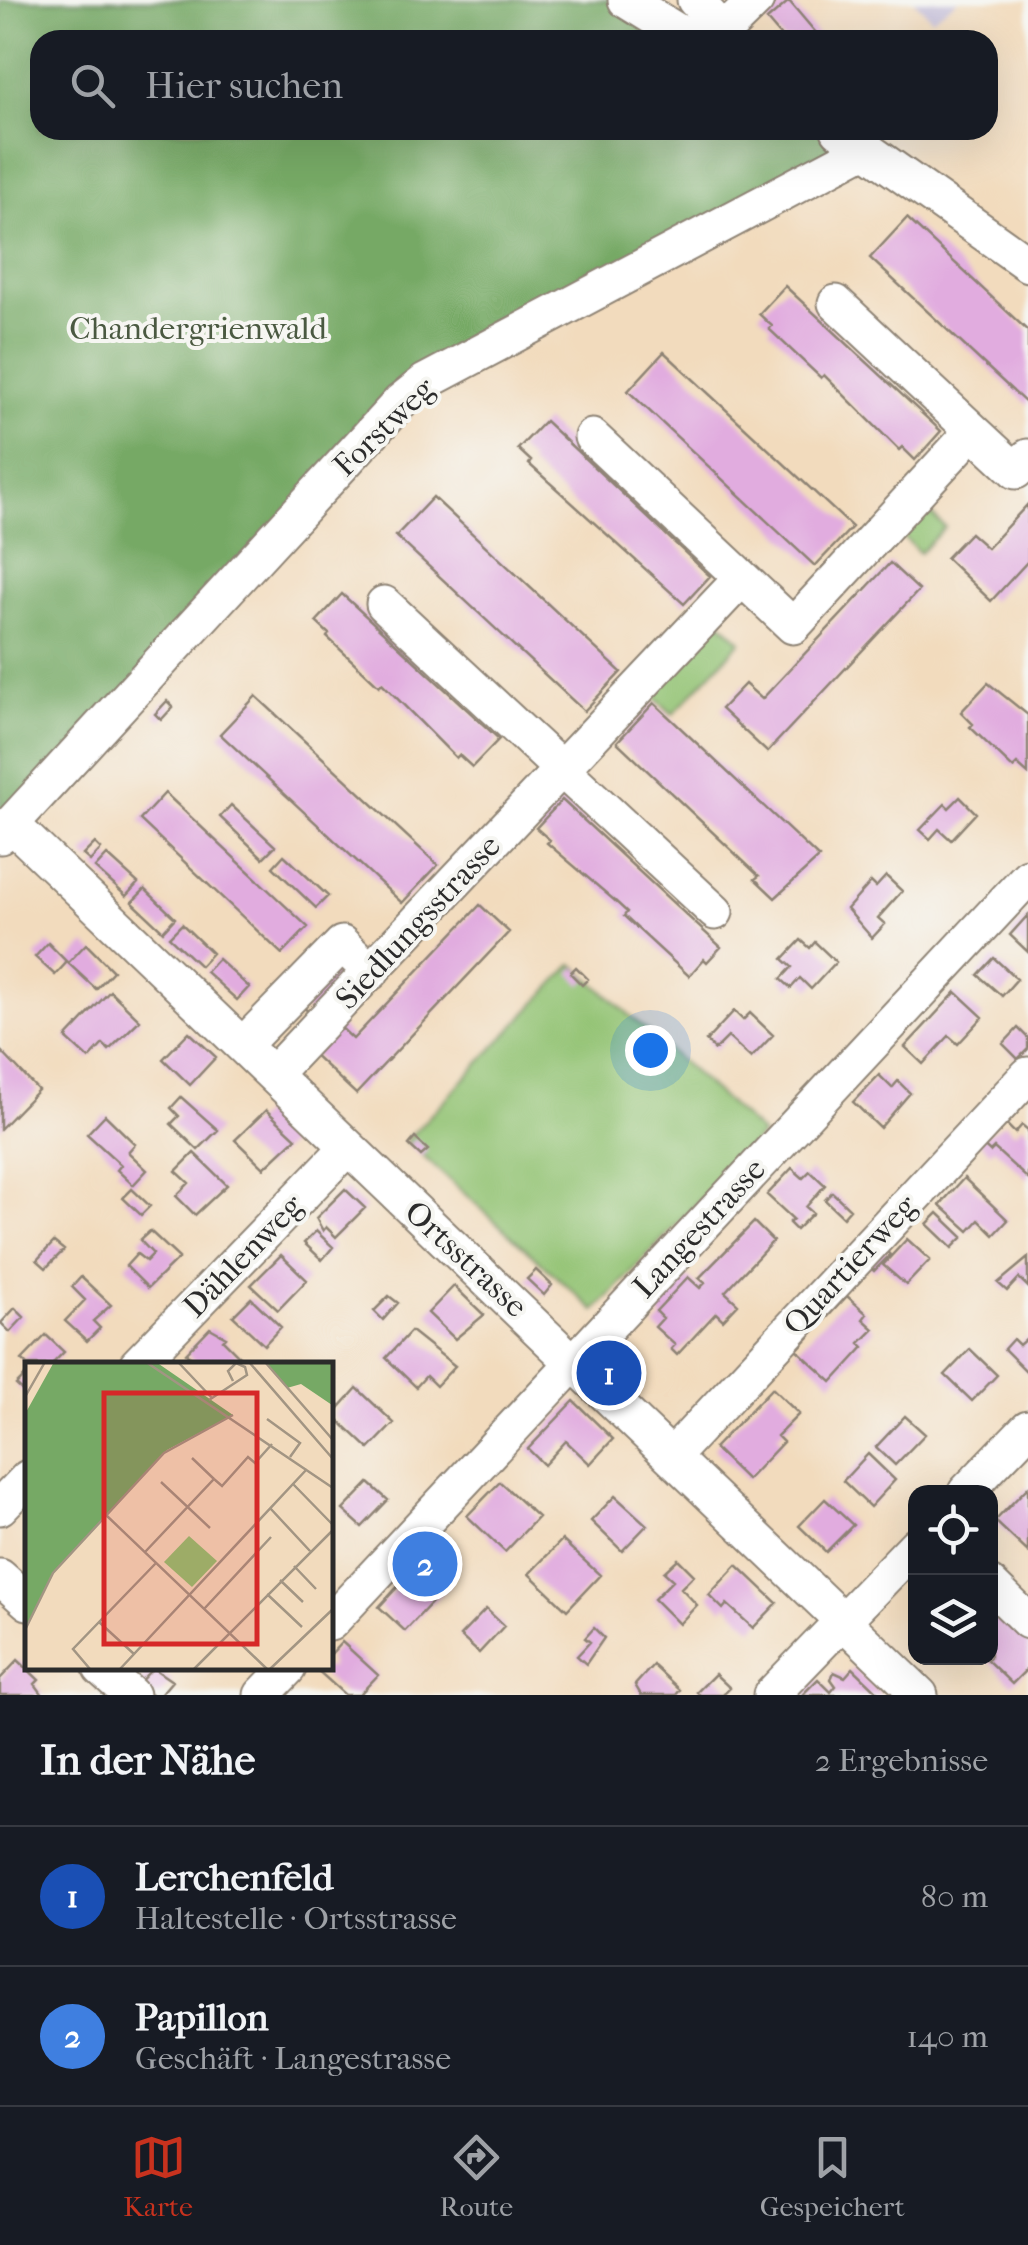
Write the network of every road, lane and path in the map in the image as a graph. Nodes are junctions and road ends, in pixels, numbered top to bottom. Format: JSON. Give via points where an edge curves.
{"nodes":[{"id":1,"x":626,"y":0,"type":"edge"},
{"id":2,"x":695,"y":0,"type":"edge"},
{"id":3,"x":756,"y":0,"type":"edge"},
{"id":4,"x":694,"y":30,"type":"edge"},
{"id":5,"x":707,"y":30,"type":"edge"},
{"id":6,"x":719,"y":30,"type":"edge"},
{"id":7,"x":851,"y":140,"type":"edge"},
{"id":8,"x":854,"y":140,"type":"edge"},
{"id":9,"x":1028,"y":264,"type":"edge"},
{"id":10,"x":836,"y":303,"type":"dead end"},
{"id":11,"x":973,"y":431,"type":"junction"},
{"id":12,"x":592,"y":438,"type":"dead end"},
{"id":13,"x":1028,"y":457,"type":"edge"},
{"id":14,"x":742,"y":578,"type":"junction"},
{"id":15,"x":384,"y":604,"type":"dead end"},
{"id":16,"x":562,"y":770,"type":"junction"},
{"id":17,"x":6,"y":830,"type":"edge"},
{"id":18,"x":1028,"y":877,"type":"edge"},
{"id":19,"x":715,"y":912,"type":"dead end"},
{"id":20,"x":371,"y":972,"type":"junction"},
{"id":21,"x":243,"y":1045,"type":"junction"},
{"id":22,"x":274,"y":1073,"type":"junction"},
{"id":23,"x":1028,"y":1074,"type":"edge"},
{"id":24,"x":348,"y":1146,"type":"junction"},
{"id":25,"x":140,"y":1362,"type":"edge"},
{"id":26,"x":574,"y":1362,"type":"junction"},
{"id":27,"x":1028,"y":1428,"type":"edge"},
{"id":28,"x":672,"y":1456,"type":"junction"},
{"id":29,"x":25,"y":1481,"type":"edge"},
{"id":30,"x":973,"y":1485,"type":"edge"},
{"id":31,"x":0,"y":1507,"type":"edge"},
{"id":32,"x":908,"y":1553,"type":"edge"},
{"id":33,"x":0,"y":1577,"type":"edge"},
{"id":34,"x":998,"y":1592,"type":"edge"},
{"id":35,"x":25,"y":1599,"type":"edge"},
{"id":36,"x":843,"y":1620,"type":"junction"},
{"id":37,"x":332,"y":1621,"type":"edge"},
{"id":38,"x":1028,"y":1621,"type":"edge"},
{"id":39,"x":103,"y":1670,"type":"edge"},
{"id":40,"x":286,"y":1670,"type":"edge"},
{"id":41,"x":131,"y":1695,"type":"edge"},
{"id":42,"x":262,"y":1695,"type":"edge"},
{"id":43,"x":771,"y":1695,"type":"edge"},
{"id":44,"x":920,"y":1695,"type":"edge"}],
"edges":[{"from":1,"to":4,"type":"street"},
{"from":2,"to":5,"type":"street"},
{"from":3,"to":6,"type":"street"},
{"from":7,"to":17,"type":"street","name":"Forstweg","via":[[400,402]]},
{"from":8,"to":9,"type":"street"},
{"from":10,"to":11,"type":"street"},
{"from":11,"to":13,"type":"street","via":[[1016,471]]},
{"from":11,"to":14,"type":"street","via":[[793,626]]},
{"from":12,"to":14,"type":"street"},
{"from":14,"to":16,"type":"street","name":"Siedlungsstrasse"},
{"from":15,"to":16,"type":"street"},
{"from":16,"to":19,"type":"street"},
{"from":16,"to":20,"type":"street","name":"Siedlungsstrasse"},
{"from":17,"to":21,"type":"street","name":"Ortsstrasse"},
{"from":18,"to":26,"type":"street","name":"Langestrasse"},
{"from":20,"to":21,"type":"street","via":[[342,944]]},
{"from":20,"to":22,"type":"street","name":"Siedlungsstrasse"},
{"from":21,"to":22,"type":"street","name":"Ortsstrasse"},
{"from":22,"to":24,"type":"street","name":"Ortsstrasse"},
{"from":23,"to":28,"type":"street","name":"Quartierweg"},
{"from":24,"to":25,"type":"street","name":"Dählenweg"},
{"from":24,"to":26,"type":"street","name":"Ortsstrasse"},
{"from":26,"to":28,"type":"street","name":"Ortsstrasse"},
{"from":26,"to":37,"type":"street","name":"Langestrasse"},
{"from":27,"to":30,"type":"street"},
{"from":28,"to":36,"type":"street","name":"Ortsstrasse"},
{"from":29,"to":31,"type":"street"},
{"from":32,"to":36,"type":"street"},
{"from":33,"to":35,"type":"street"},
{"from":34,"to":38,"type":"street"},
{"from":36,"to":43,"type":"street"},
{"from":36,"to":44,"type":"street","name":"Ortsstrasse"},
{"from":39,"to":41,"type":"street"},
{"from":40,"to":42,"type":"street"}]}
